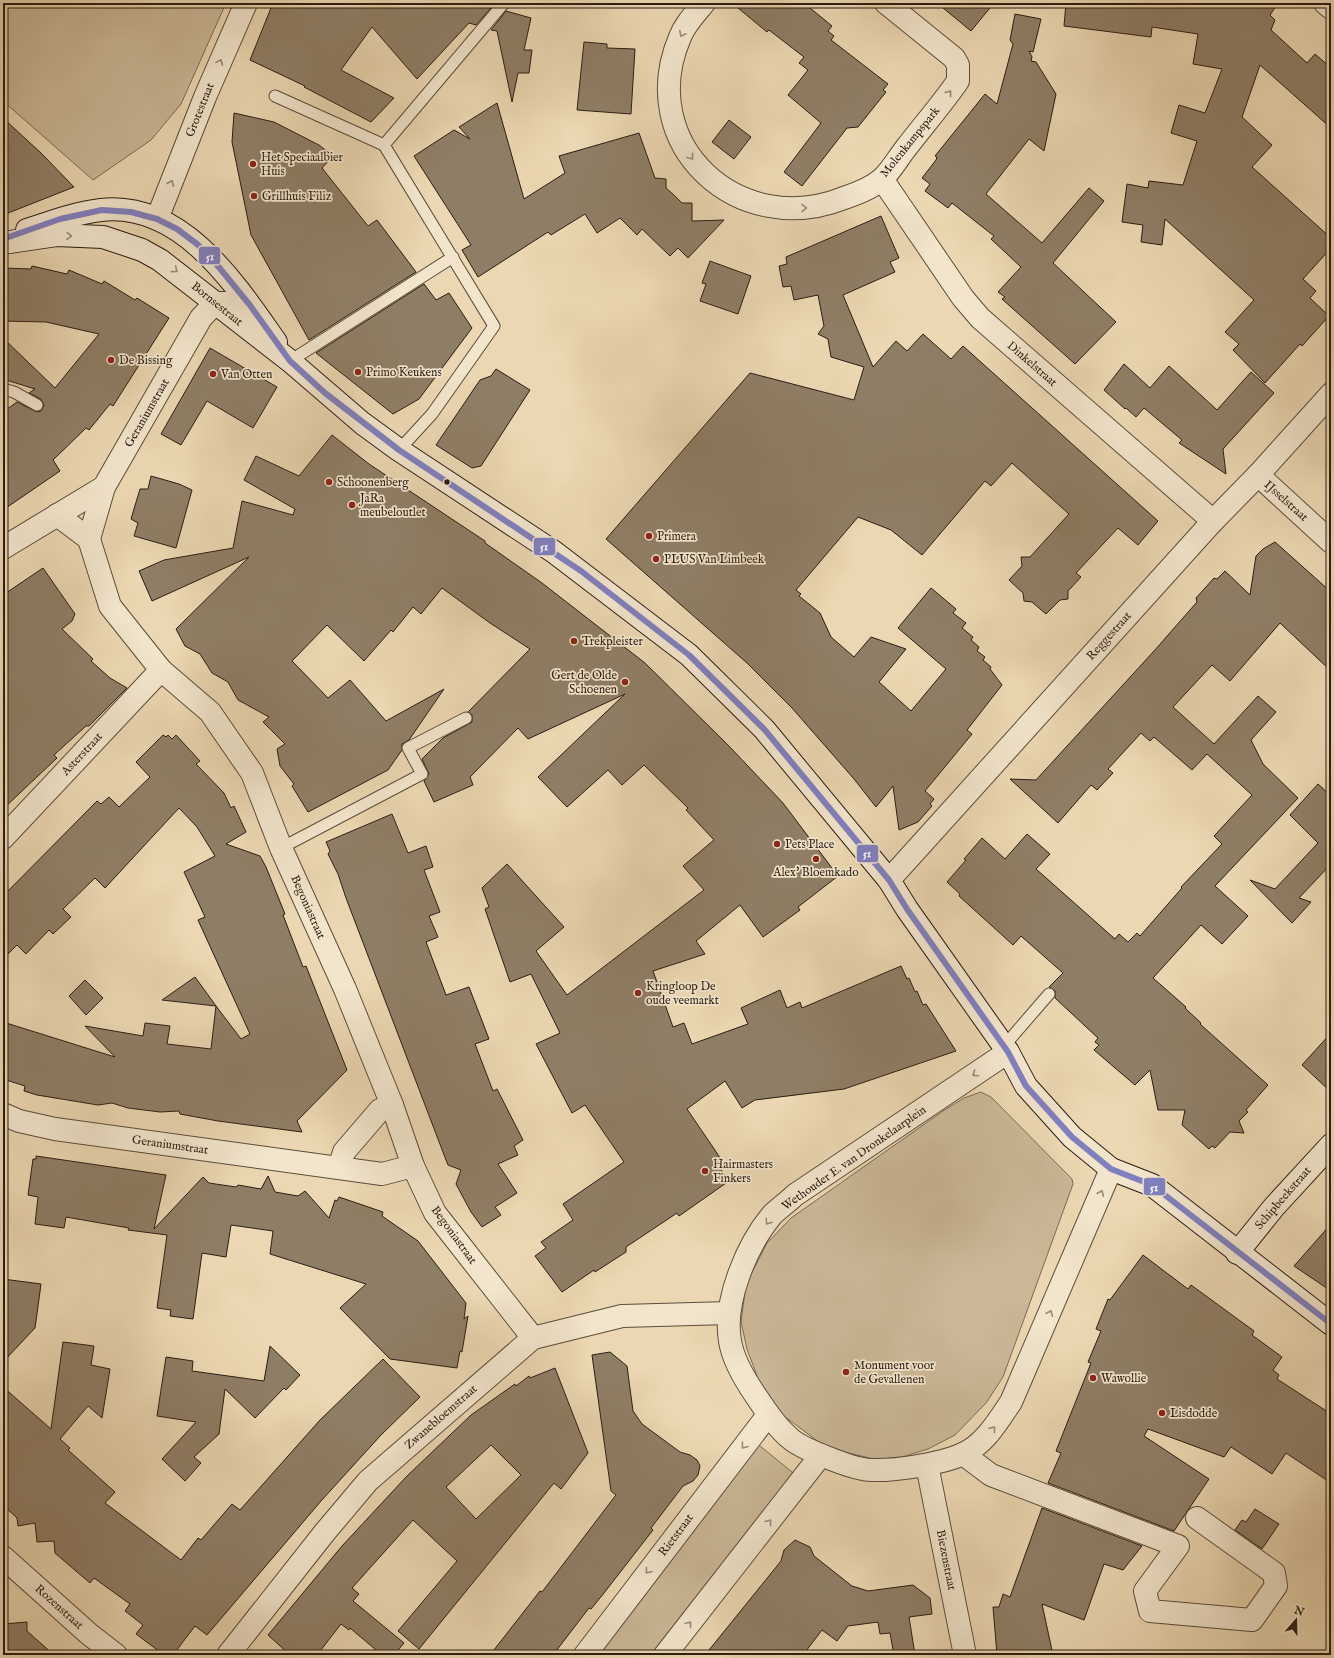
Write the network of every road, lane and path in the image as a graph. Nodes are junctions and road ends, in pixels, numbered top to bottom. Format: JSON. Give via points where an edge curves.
{"nodes":[{"id":1,"x":246,"y":3,"type":"edge"},
{"id":2,"x":504,"y":3,"type":"edge"},
{"id":3,"x":704,"y":3,"type":"edge"},
{"id":4,"x":886,"y":3,"type":"edge"},
{"id":5,"x":1325,"y":3,"type":"edge"},
{"id":6,"x":1331,"y":8,"type":"edge"},
{"id":7,"x":275,"y":96,"type":"dead end"},
{"id":8,"x":384,"y":145,"type":"junction"},
{"id":9,"x":882,"y":179,"type":"junction"},
{"id":10,"x":157,"y":219,"type":"junction"},
{"id":11,"x":3,"y":239,"type":"edge"},
{"id":12,"x":3,"y":243,"type":"edge"},
{"id":13,"x":142,"y":250,"type":"junction"},
{"id":14,"x":453,"y":257,"type":"junction"},
{"id":15,"x":215,"y":303,"type":"junction"},
{"id":16,"x":250,"y":304,"type":"junction"},
{"id":17,"x":290,"y":361,"type":"junction"},
{"id":18,"x":3,"y":389,"type":"edge"},
{"id":19,"x":1331,"y":394,"type":"edge"},
{"id":20,"x":37,"y":405,"type":"dead end"},
{"id":21,"x":399,"y":450,"type":"junction"},
{"id":22,"x":1258,"y":475,"type":"junction"},
{"id":23,"x":104,"y":487,"type":"junction"},
{"id":24,"x":57,"y":515,"type":"junction"},
{"id":25,"x":1213,"y":521,"type":"junction"},
{"id":26,"x":89,"y":539,"type":"junction"},
{"id":27,"x":1331,"y":542,"type":"edge"},
{"id":28,"x":3,"y":548,"type":"edge"},
{"id":29,"x":161,"y":670,"type":"junction"},
{"id":30,"x":466,"y":718,"type":"dead end"},
{"id":31,"x":3,"y":838,"type":"edge"},
{"id":32,"x":281,"y":848,"type":"junction"},
{"id":33,"x":889,"y":880,"type":"junction"},
{"id":34,"x":1049,"y":994,"type":"dead end"},
{"id":35,"x":1006,"y":1049,"type":"junction"},
{"id":36,"x":392,"y":1105,"type":"junction"},
{"id":37,"x":3,"y":1114,"type":"edge"},
{"id":38,"x":1331,"y":1145,"type":"edge"},
{"id":39,"x":413,"y":1166,"type":"junction"},
{"id":40,"x":339,"y":1168,"type":"junction"},
{"id":41,"x":1111,"y":1169,"type":"junction"},
{"id":42,"x":1237,"y":1253,"type":"junction"},
{"id":43,"x":729,"y":1313,"type":"junction"},
{"id":44,"x":1331,"y":1324,"type":"edge"},
{"id":45,"x":533,"y":1338,"type":"junction"},
{"id":46,"x":768,"y":1415,"type":"junction"},
{"id":47,"x":963,"y":1454,"type":"junction"},
{"id":48,"x":821,"y":1455,"type":"junction"},
{"id":49,"x":927,"y":1465,"type":"junction"},
{"id":50,"x":1197,"y":1518,"type":"dead end"},
{"id":51,"x":3,"y":1557,"type":"edge"},
{"id":52,"x":116,"y":1655,"type":"edge"},
{"id":53,"x":228,"y":1655,"type":"edge"},
{"id":54,"x":585,"y":1655,"type":"edge"},
{"id":55,"x":665,"y":1655,"type":"edge"},
{"id":56,"x":965,"y":1655,"type":"edge"}],
"edges":[{"from":10,"to":1,"type":"street","name":"Grotestraat","one_way":true,"via":[[205,97]]},
{"from":2,"to":8,"type":"lane"},
{"from":3,"to":9,"type":"street","name":"Molenkampspark","one_way":true,"via":[[680,36],[673,55],[669,96],[678,138],[702,170],[719,185],[742,199],[766,206],[788,208],[812,208],[832,203]]},
{"from":9,"to":4,"type":"street","name":"Molenkampspark","one_way":true,"via":[[954,87],[959,72],[954,58]]},
{"from":5,"to":6,"type":"street"},
{"from":7,"to":8,"type":"lane"},
{"from":8,"to":14,"type":"lane"},
{"from":9,"to":25,"type":"street","name":"Dinkelstraat","via":[[963,298],[980,318]]},
{"from":10,"to":11,"type":"street","name":"Bornsestraat","via":[[131,212],[102,210],[60,219]]},
{"from":10,"to":13,"type":"street","name":"Grotestraat"},
{"from":10,"to":16,"type":"street","name":"Bornsestraat","via":[[177,229],[197,244]]},
{"from":12,"to":13,"type":"street","name":"Bornsestraat","one_way":true,"via":[[58,235],[103,237]]},
{"from":13,"to":15,"type":"street","name":"Bornsestraat","one_way":true,"via":[[175,270]]},
{"from":14,"to":17,"type":"lane"},
{"from":14,"to":21,"type":"lane","via":[[494,326],[432,414]]},
{"from":15,"to":16,"type":"street"},
{"from":15,"to":17,"type":"street","name":"Bornsestraat"},
{"from":15,"to":23,"type":"street","name":"Geraniumstraat","via":[[201,318]]},
{"from":16,"to":17,"type":"street","name":"Bornsestraat"},
{"from":17,"to":21,"type":"street","name":"Bornsestraat","via":[[332,398]]},
{"from":18,"to":20,"type":"lane"},
{"from":19,"to":22,"type":"street","name":"Reggestraat"},
{"from":21,"to":33,"type":"street","name":"Bornsestraat","via":[[554,552],[689,655],[764,729]]},
{"from":22,"to":25,"type":"street","name":"Reggestraat"},
{"from":22,"to":27,"type":"street","name":"IJsselstraat"},
{"from":23,"to":24,"type":"street","name":"Geraniumstraat"},
{"from":23,"to":26,"type":"street"},
{"from":24,"to":26,"type":"street"},
{"from":24,"to":28,"type":"street","name":"Geraniumstraat"},
{"from":25,"to":33,"type":"street","name":"Reggestraat"},
{"from":26,"to":29,"type":"street","name":"Begoniastraat","via":[[110,606]]},
{"from":29,"to":31,"type":"street","name":"Asterstraat"},
{"from":29,"to":32,"type":"street","name":"Begoniastraat","via":[[210,712],[252,773]]},
{"from":30,"to":32,"type":"lane","via":[[408,748],[422,774]]},
{"from":32,"to":36,"type":"street","name":"Begoniastraat","via":[[345,989]]},
{"from":33,"to":35,"type":"street","name":"Bornsestraat"},
{"from":34,"to":35,"type":"lane"},
{"from":35,"to":41,"type":"street","name":"Bornsestraat","via":[[1026,1086],[1072,1136]]},
{"from":35,"to":43,"type":"street","name":"Wethouder E. van Dronkelaarplein","one_way":true,"via":[[795,1195],[772,1215],[752,1245],[736,1283]]},
{"from":36,"to":39,"type":"street","name":"Begoniastraat"},
{"from":36,"to":40,"type":"street","via":[[380,1110],[344,1152]]},
{"from":37,"to":40,"type":"street","name":"Geraniumstraat","via":[[19,1121],[55,1129]]},
{"from":38,"to":42,"type":"street","name":"Schipbeekstraat","via":[[1274,1207]]},
{"from":39,"to":40,"type":"street","name":"Geraniumstraat","via":[[382,1174]]},
{"from":39,"to":45,"type":"street","name":"Begoniastraat","via":[[435,1213]]},
{"from":41,"to":42,"type":"street","name":"Bornsestraat","via":[[1152,1185]]},
{"from":47,"to":41,"type":"street","name":"Wethouder E. van Dronkelaarplein","one_way":true,"via":[[993,1430],[1011,1402]]},
{"from":42,"to":44,"type":"street","name":"Bornsestraat"},
{"from":43,"to":45,"type":"street","name":"Zwanebloemstraat","via":[[622,1316]]},
{"from":43,"to":46,"type":"street","name":"Wethouder E. van Dronkelaarplein","via":[[730,1342],[743,1375]]},
{"from":45,"to":53,"type":"street","name":"Zwanebloemstraat","via":[[368,1481]]},
{"from":46,"to":48,"type":"street","name":"Wethouder E. van Dronkelaarplein","via":[[792,1440]]},
{"from":46,"to":54,"type":"street","name":"Rietstraat","one_way":true},
{"from":47,"to":49,"type":"street","name":"Wethouder E. van Dronkelaarplein"},
{"from":47,"to":50,"type":"street","via":[[991,1476],[1178,1546],[1145,1591],[1150,1611],[1252,1620],[1276,1586],[1274,1573]]},
{"from":48,"to":49,"type":"street","name":"Wethouder E. van Dronkelaarplein","via":[[870,1470]]},
{"from":55,"to":48,"type":"street","one_way":true},
{"from":49,"to":56,"type":"street","name":"Biezenstraat"},
{"from":51,"to":52,"type":"street","name":"Rozenstraat"}]}
